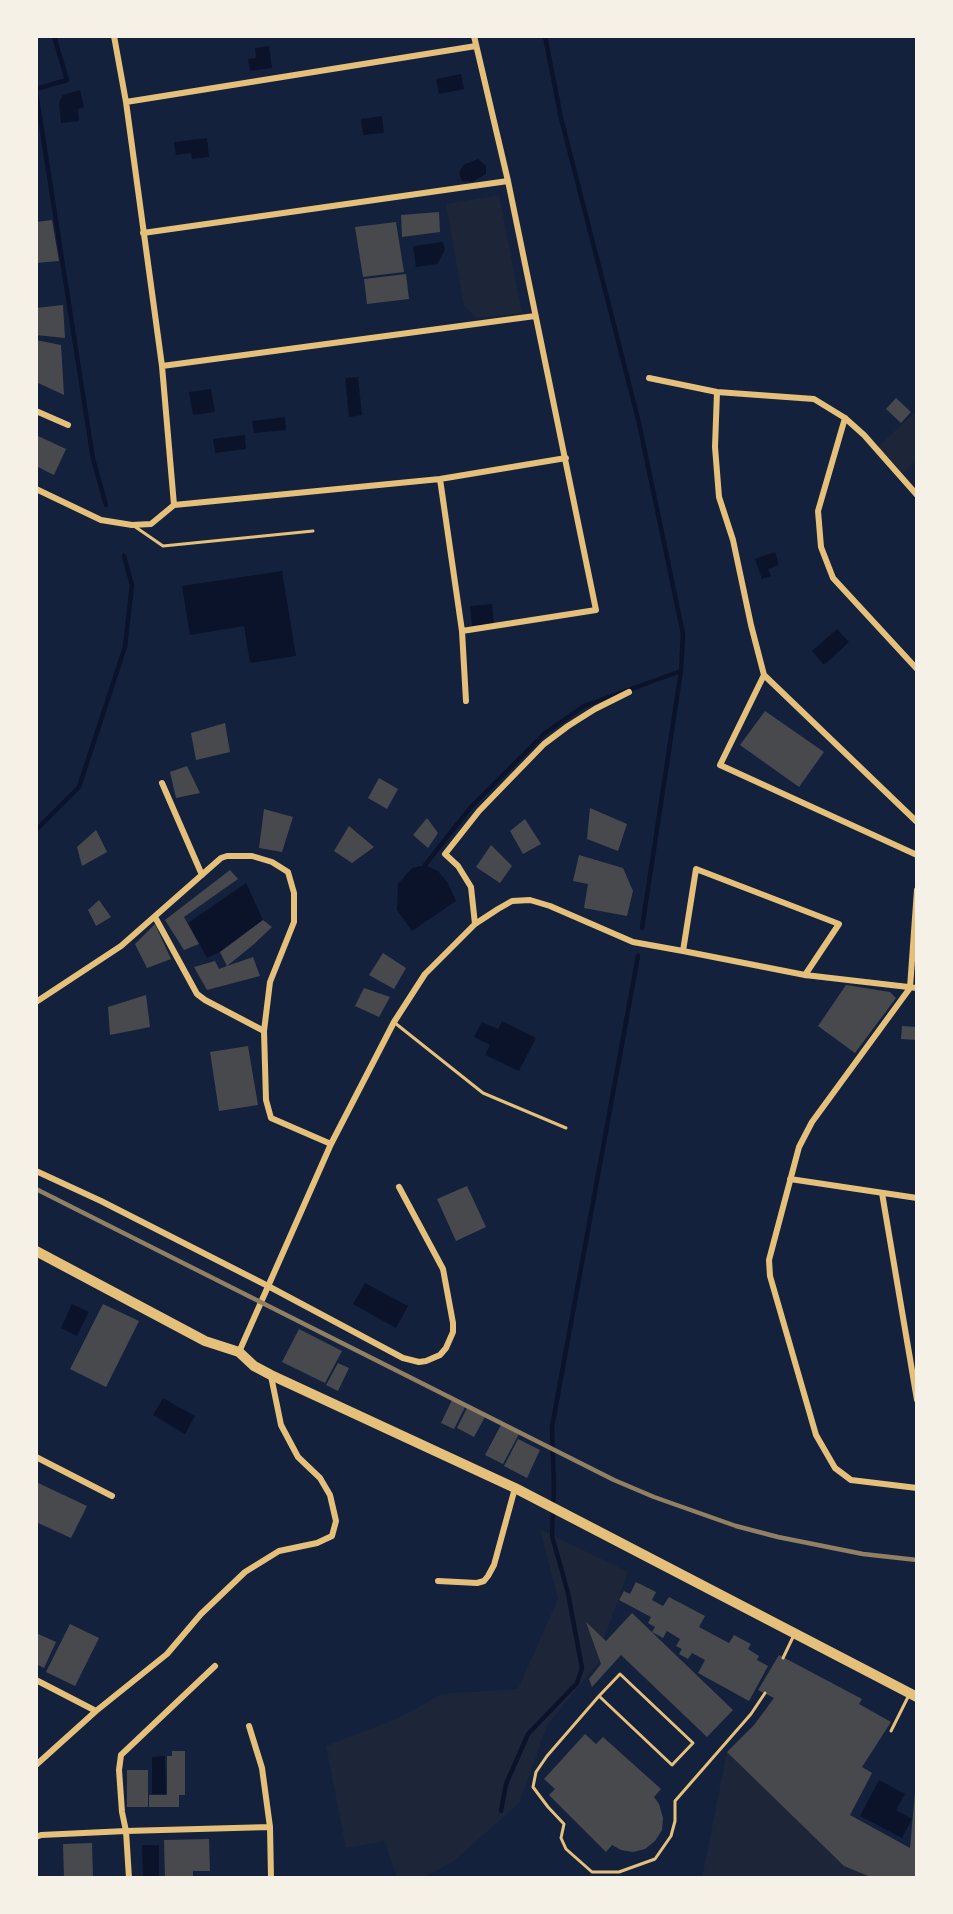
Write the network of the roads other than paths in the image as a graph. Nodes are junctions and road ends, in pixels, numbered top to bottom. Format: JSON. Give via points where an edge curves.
{"nodes":[{"id":1,"x":114,"y":36,"type":"edge"},
{"id":2,"x":474,"y":36,"type":"edge"},
{"id":3,"x":476,"y":46,"type":"junction"},
{"id":4,"x":126,"y":102,"type":"junction"},
{"id":5,"x":508,"y":181,"type":"junction"},
{"id":6,"x":143,"y":233,"type":"junction"},
{"id":7,"x":535,"y":316,"type":"junction"},
{"id":8,"x":162,"y":366,"type":"junction"},
{"id":9,"x":649,"y":378,"type":"dead end"},
{"id":10,"x":717,"y":392,"type":"junction"},
{"id":11,"x":36,"y":411,"type":"edge"},
{"id":12,"x":845,"y":418,"type":"junction"},
{"id":13,"x":68,"y":425,"type":"dead end"},
{"id":14,"x":566,"y":458,"type":"junction"},
{"id":15,"x":440,"y":479,"type":"junction"},
{"id":16,"x":36,"y":489,"type":"edge"},
{"id":17,"x":917,"y":495,"type":"edge"},
{"id":18,"x":174,"y":504,"type":"junction"},
{"id":19,"x":132,"y":525,"type":"junction"},
{"id":20,"x":313,"y":531,"type":"dead end"},
{"id":21,"x":462,"y":631,"type":"junction"},
{"id":22,"x":917,"y":669,"type":"edge"},
{"id":23,"x":764,"y":675,"type":"junction"},
{"id":24,"x":629,"y":692,"type":"dead end"},
{"id":25,"x":466,"y":701,"type":"dead end"},
{"id":26,"x":162,"y":783,"type":"dead end"},
{"id":27,"x":917,"y":822,"type":"edge"},
{"id":28,"x":917,"y":855,"type":"edge"},
{"id":29,"x":202,"y":875,"type":"junction"},
{"id":30,"x":917,"y":890,"type":"edge"},
{"id":31,"x":156,"y":917,"type":"junction"},
{"id":32,"x":475,"y":924,"type":"junction"},
{"id":33,"x":683,"y":951,"type":"junction"},
{"id":34,"x":805,"y":975,"type":"junction"},
{"id":35,"x":914,"y":988,"type":"edge"},
{"id":36,"x":36,"y":1002,"type":"edge"},
{"id":37,"x":394,"y":1022,"type":"junction"},
{"id":38,"x":264,"y":1030,"type":"junction"},
{"id":39,"x":566,"y":1128,"type":"dead end"},
{"id":40,"x":331,"y":1144,"type":"junction"},
{"id":41,"x":36,"y":1170,"type":"edge"},
{"id":42,"x":790,"y":1179,"type":"junction"},
{"id":43,"x":399,"y":1187,"type":"dead end"},
{"id":44,"x":882,"y":1193,"type":"junction"},
{"id":45,"x":917,"y":1198,"type":"edge"},
{"id":46,"x":36,"y":1251,"type":"edge"},
{"id":47,"x":268,"y":1286,"type":"junction"},
{"id":48,"x":238,"y":1352,"type":"junction"},
{"id":49,"x":271,"y":1375,"type":"junction"},
{"id":50,"x":917,"y":1400,"type":"edge"},
{"id":51,"x":36,"y":1457,"type":"edge"},
{"id":52,"x":515,"y":1488,"type":"junction"},
{"id":53,"x":917,"y":1488,"type":"edge"},
{"id":54,"x":112,"y":1496,"type":"dead end"},
{"id":55,"x":438,"y":1581,"type":"dead end"},
{"id":56,"x":796,"y":1633,"type":"junction"},
{"id":57,"x":783,"y":1658,"type":"dead end"},
{"id":58,"x":215,"y":1666,"type":"dead end"},
{"id":59,"x":36,"y":1680,"type":"edge"},
{"id":60,"x":765,"y":1693,"type":"dead end"},
{"id":61,"x":913,"y":1695,"type":"edge"},
{"id":62,"x":599,"y":1696,"type":"junction"},
{"id":63,"x":96,"y":1711,"type":"junction"},
{"id":64,"x":249,"y":1726,"type":"dead end"},
{"id":65,"x":891,"y":1731,"type":"dead end"},
{"id":66,"x":36,"y":1765,"type":"edge"},
{"id":67,"x":270,"y":1827,"type":"junction"},
{"id":68,"x":126,"y":1831,"type":"junction"},
{"id":69,"x":38,"y":1835,"type":"edge"},
{"id":70,"x":129,"y":1878,"type":"edge"},
{"id":71,"x":271,"y":1878,"type":"edge"}],
"edges":[{"from":1,"to":4,"type":"street"},
{"from":2,"to":3,"type":"street"},
{"from":3,"to":4,"type":"street"},
{"from":3,"to":5,"type":"street"},
{"from":4,"to":6,"type":"street"},
{"from":5,"to":6,"type":"street"},
{"from":5,"to":7,"type":"street"},
{"from":6,"to":8,"type":"street"},
{"from":7,"to":8,"type":"street"},
{"from":7,"to":14,"type":"street"},
{"from":8,"to":18,"type":"street"},
{"from":9,"to":10,"type":"street"},
{"from":10,"to":12,"type":"street","via":[[814,399]]},
{"from":10,"to":23,"type":"street","via":[[715,447],[719,497],[733,540]]},
{"from":11,"to":13,"type":"street"},
{"from":12,"to":17,"type":"street"},
{"from":12,"to":22,"type":"street","via":[[819,511],[821,547],[833,578]]},
{"from":14,"to":15,"type":"street"},
{"from":14,"to":21,"type":"street","via":[[596,610]]},
{"from":15,"to":18,"type":"street"},
{"from":15,"to":21,"type":"street"},
{"from":16,"to":19,"type":"street","via":[[101,520]]},
{"from":18,"to":19,"type":"street","via":[[151,524]]},
{"from":19,"to":20,"type":"lane","via":[[163,546]]},
{"from":21,"to":25,"type":"street"},
{"from":23,"to":27,"type":"street"},
{"from":23,"to":28,"type":"street","via":[[720,765]]},
{"from":24,"to":32,"type":"street","via":[[595,709],[544,744],[479,811],[445,854],[471,887]]},
{"from":26,"to":29,"type":"street"},
{"from":29,"to":31,"type":"street"},
{"from":29,"to":38,"type":"street","via":[[221,858],[237,855],[272,862],[288,872],[294,893],[294,922],[270,982]]},
{"from":30,"to":35,"type":"street"},
{"from":31,"to":36,"type":"street","via":[[121,946]]},
{"from":31,"to":38,"type":"street","via":[[197,994]]},
{"from":32,"to":33,"type":"street","via":[[512,901],[530,900],[633,942]]},
{"from":32,"to":37,"type":"street","via":[[425,974]]},
{"from":33,"to":34,"type":"street"},
{"from":33,"to":34,"type":"street","via":[[696,869],[839,924]]},
{"from":34,"to":35,"type":"street"},
{"from":35,"to":42,"type":"street","via":[[812,1122],[799,1147]]},
{"from":37,"to":39,"type":"lane","via":[[483,1093]]},
{"from":37,"to":40,"type":"street"},
{"from":38,"to":40,"type":"street","via":[[266,1100],[271,1118]]},
{"from":40,"to":47,"type":"street"},
{"from":41,"to":47,"type":"street"},
{"from":42,"to":44,"type":"street"},
{"from":42,"to":53,"type":"street","via":[[769,1260],[770,1276],[816,1435],[835,1468],[851,1480]]},
{"from":43,"to":47,"type":"street","via":[[443,1269],[453,1332],[440,1354],[419,1362],[404,1359]]},
{"from":44,"to":45,"type":"street"},
{"from":44,"to":50,"type":"street"},
{"from":46,"to":48,"type":"main road","via":[[205,1341]]},
{"from":47,"to":48,"type":"street"},
{"from":48,"to":49,"type":"main road"},
{"from":49,"to":52,"type":"main road"},
{"from":49,"to":63,"type":"street","via":[[281,1425],[298,1457],[320,1478],[330,1495],[336,1521],[332,1536],[279,1551],[245,1572],[167,1654]]},
{"from":51,"to":54,"type":"street"},
{"from":52,"to":55,"type":"street","via":[[494,1565],[484,1581]]},
{"from":52,"to":56,"type":"main road"},
{"from":56,"to":57,"type":"lane"},
{"from":56,"to":61,"type":"main road"},
{"from":58,"to":68,"type":"street","via":[[121,1755]]},
{"from":59,"to":63,"type":"street"},
{"from":60,"to":62,"type":"lane","via":[[675,1801],[671,1836],[655,1859],[619,1872],[592,1872],[577,1860],[561,1838],[564,1824],[533,1787],[536,1772],[547,1756]]},
{"from":61,"to":65,"type":"lane"},
{"from":62,"to":62,"type":"lane","via":[[620,1674],[693,1743],[672,1765]]},
{"from":63,"to":66,"type":"street"},
{"from":64,"to":67,"type":"street","via":[[262,1768]]},
{"from":67,"to":68,"type":"street"},
{"from":67,"to":71,"type":"street"},
{"from":68,"to":69,"type":"street"},
{"from":68,"to":70,"type":"street"}]}
